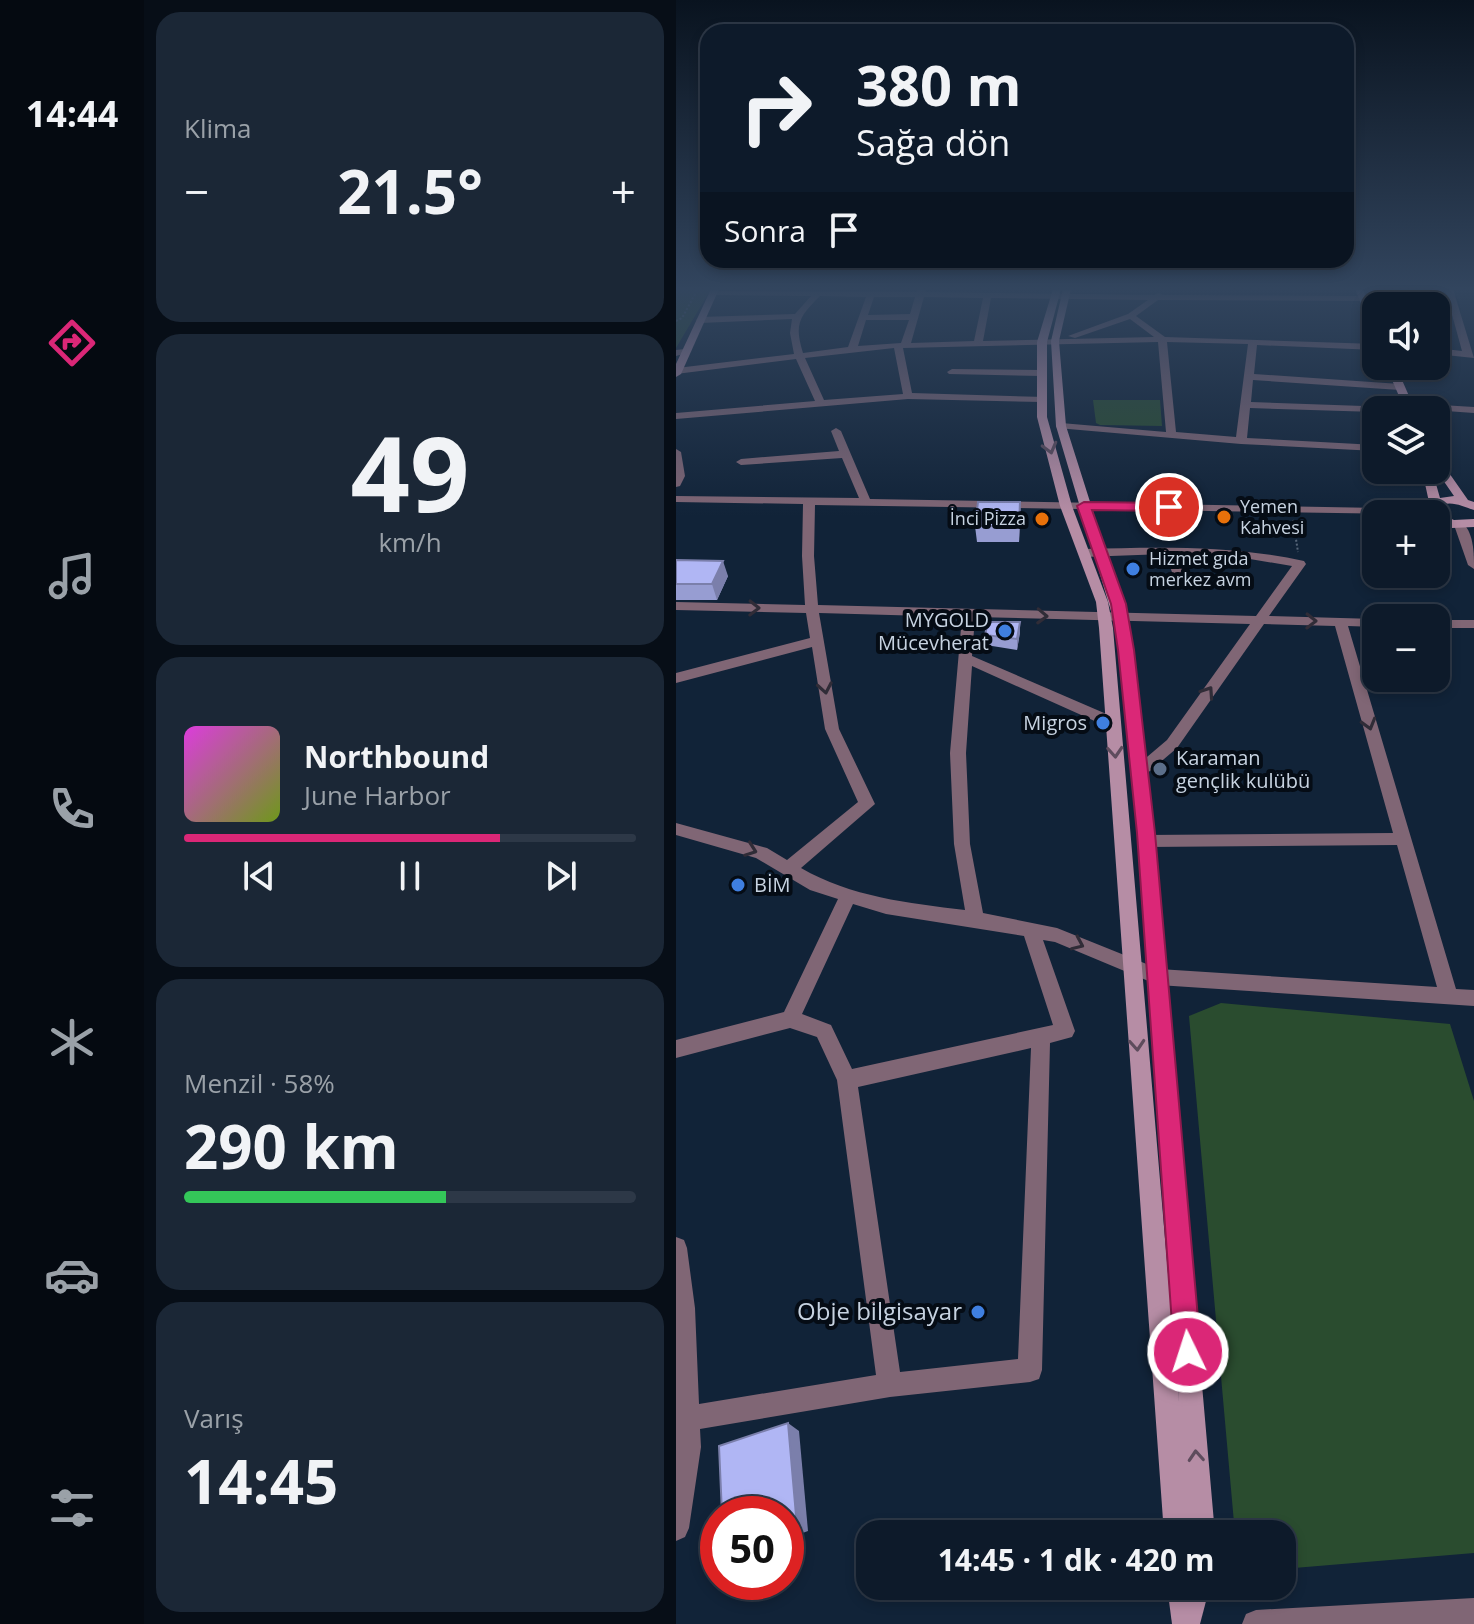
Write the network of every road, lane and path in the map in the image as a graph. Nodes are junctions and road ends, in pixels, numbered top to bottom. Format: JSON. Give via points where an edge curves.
{"nodes":[{"id":1,"x":732,"y":365,"type":"edge"},
{"id":2,"x":804,"y":365,"type":"edge"},
{"id":3,"x":904,"y":365,"type":"edge"},
{"id":4,"x":1042,"y":365,"type":"edge"},
{"id":5,"x":1057,"y":365,"type":"edge"},
{"id":6,"x":1164,"y":365,"type":"edge"},
{"id":7,"x":1250,"y":365,"type":"edge"},
{"id":8,"x":677,"y":372,"type":"edge"},
{"id":9,"x":952,"y":372,"type":"dead end"},
{"id":10,"x":1042,"y":373,"type":"junction"},
{"id":11,"x":1249,"y":377,"type":"junction"},
{"id":12,"x":1397,"y":380,"type":"edge"},
{"id":13,"x":1400,"y":387,"type":"junction"},
{"id":14,"x":908,"y":396,"type":"junction"},
{"id":15,"x":1404,"y":396,"type":"edge"},
{"id":16,"x":1042,"y":399,"type":"junction"},
{"id":17,"x":821,"y":404,"type":"junction"},
{"id":18,"x":1245,"y":405,"type":"junction"},
{"id":19,"x":1362,"y":409,"type":"edge"},
{"id":20,"x":1450,"y":409,"type":"edge"},
{"id":21,"x":1474,"y":410,"type":"edge"},
{"id":22,"x":676,"y":416,"type":"edge"},
{"id":23,"x":1061,"y":426,"type":"junction"},
{"id":24,"x":836,"y":431,"type":"dead end"},
{"id":25,"x":1171,"y":434,"type":"junction"},
{"id":26,"x":1241,"y":441,"type":"junction"},
{"id":27,"x":1362,"y":447,"type":"edge"},
{"id":28,"x":676,"y":452,"type":"edge"},
{"id":29,"x":846,"y":454,"type":"junction"},
{"id":30,"x":741,"y":462,"type":"dead end"},
{"id":31,"x":1450,"y":479,"type":"edge"},
{"id":32,"x":676,"y":484,"type":"edge"},
{"id":33,"x":676,"y":499,"type":"edge"},
{"id":34,"x":809,"y":500,"type":"junction"},
{"id":35,"x":865,"y":500,"type":"junction"},
{"id":36,"x":1450,"y":500,"type":"edge"},
{"id":37,"x":1471,"y":505,"type":"edge"},
{"id":38,"x":1066,"y":506,"type":"junction"},
{"id":39,"x":1084,"y":506,"type":"junction"},
{"id":40,"x":1291,"y":509,"type":"junction"},
{"id":41,"x":1362,"y":510,"type":"edge"},
{"id":42,"x":1450,"y":520,"type":"edge"},
{"id":43,"x":1474,"y":523,"type":"edge"},
{"id":44,"x":1460,"y":525,"type":"junction"},
{"id":45,"x":1170,"y":550,"type":"junction"},
{"id":46,"x":1092,"y":553,"type":"junction"},
{"id":47,"x":1300,"y":564,"type":"junction"},
{"id":48,"x":1474,"y":565,"type":"edge"},
{"id":49,"x":1183,"y":585,"type":"dead end"},
{"id":50,"x":676,"y":606,"type":"edge"},
{"id":51,"x":812,"y":609,"type":"junction"},
{"id":52,"x":969,"y":613,"type":"junction"},
{"id":53,"x":1112,"y":618,"type":"junction"},
{"id":54,"x":1257,"y":620,"type":"junction"},
{"id":55,"x":1340,"y":622,"type":"junction"},
{"id":56,"x":1362,"y":623,"type":"edge"},
{"id":57,"x":1450,"y":624,"type":"edge"},
{"id":58,"x":1474,"y":624,"type":"edge"},
{"id":59,"x":817,"y":641,"type":"junction"},
{"id":60,"x":966,"y":658,"type":"junction"},
{"id":61,"x":676,"y":678,"type":"edge"},
{"id":62,"x":1113,"y":723,"type":"junction"},
{"id":63,"x":1139,"y":772,"type":"junction"},
{"id":64,"x":676,"y":829,"type":"edge"},
{"id":65,"x":1403,"y":839,"type":"junction"},
{"id":66,"x":1146,"y":841,"type":"junction"},
{"id":67,"x":788,"y":869,"type":"junction"},
{"id":68,"x":849,"y":895,"type":"junction"},
{"id":69,"x":975,"y":919,"type":"junction"},
{"id":70,"x":1031,"y":930,"type":"junction"},
{"id":71,"x":1131,"y":968,"type":"junction"},
{"id":72,"x":1158,"y":977,"type":"junction"},
{"id":73,"x":1449,"y":996,"type":"junction"},
{"id":74,"x":1474,"y":999,"type":"edge"},
{"id":75,"x":790,"y":1019,"type":"junction"},
{"id":76,"x":1041,"y":1036,"type":"junction"},
{"id":77,"x":676,"y":1049,"type":"edge"},
{"id":78,"x":847,"y":1080,"type":"junction"},
{"id":79,"x":676,"y":1248,"type":"edge"},
{"id":80,"x":680,"y":1369,"type":"edge"},
{"id":81,"x":890,"y":1385,"type":"junction"},
{"id":82,"x":686,"y":1419,"type":"junction"},
{"id":83,"x":1176,"y":1520,"type":"edge"},
{"id":84,"x":1201,"y":1520,"type":"edge"},
{"id":85,"x":676,"y":1528,"type":"edge"},
{"id":86,"x":1183,"y":1600,"type":"edge"},
{"id":87,"x":1192,"y":1600,"type":"edge"},
{"id":88,"x":1474,"y":1612,"type":"edge"},
{"id":89,"x":1186,"y":1624,"type":"edge"},
{"id":90,"x":1256,"y":1624,"type":"edge"}],
"edges":[{"from":1,"to":8,"type":"street"},
{"from":2,"to":17,"type":"street"},
{"from":3,"to":14,"type":"street"},
{"from":4,"to":10,"type":"main road"},
{"from":5,"to":23,"type":"main road"},
{"from":6,"to":25,"type":"street"},
{"from":7,"to":11,"type":"street"},
{"from":9,"to":10,"type":"street"},
{"from":10,"to":16,"type":"main road"},
{"from":11,"to":13,"type":"street"},
{"from":11,"to":18,"type":"street"},
{"from":12,"to":13,"type":"main road"},
{"from":13,"to":15,"type":"main road"},
{"from":14,"to":16,"type":"street"},
{"from":14,"to":17,"type":"street"},
{"from":16,"to":38,"type":"main road","one_way":true},
{"from":17,"to":22,"type":"street"},
{"from":18,"to":19,"type":"street"},
{"from":18,"to":26,"type":"street"},
{"from":20,"to":21,"type":"street"},
{"from":23,"to":25,"type":"street"},
{"from":23,"to":39,"type":"main road"},
{"from":24,"to":29,"type":"street"},
{"from":25,"to":26,"type":"street"},
{"from":26,"to":27,"type":"street"},
{"from":28,"to":32,"type":"street"},
{"from":29,"to":30,"type":"street"},
{"from":29,"to":35,"type":"street"},
{"from":31,"to":37,"type":"main road"},
{"from":33,"to":34,"type":"street"},
{"from":34,"to":35,"type":"street"},
{"from":34,"to":51,"type":"street"},
{"from":35,"to":38,"type":"street"},
{"from":36,"to":37,"type":"main road"},
{"from":38,"to":39,"type":"street"},
{"from":38,"to":46,"type":"main road"},
{"from":39,"to":40,"type":"street"},
{"from":39,"to":46,"type":"main road"},
{"from":40,"to":41,"type":"street"},
{"from":40,"to":47,"type":"path"},
{"from":42,"to":44,"type":"main road"},
{"from":43,"to":44,"type":"main road"},
{"from":44,"to":48,"type":"street"},
{"from":45,"to":46,"type":"street"},
{"from":45,"to":47,"type":"street","via":[[1238,553]]},
{"from":45,"to":49,"type":"street"},
{"from":46,"to":53,"type":"main road"},
{"from":47,"to":54,"type":"street"},
{"from":50,"to":51,"type":"street","one_way":true},
{"from":51,"to":52,"type":"street"},
{"from":51,"to":59,"type":"street"},
{"from":52,"to":53,"type":"street","one_way":true},
{"from":52,"to":60,"type":"street"},
{"from":53,"to":54,"type":"street"},
{"from":53,"to":62,"type":"main road"},
{"from":53,"to":63,"type":"main road"},
{"from":54,"to":55,"type":"street","one_way":true},
{"from":63,"to":54,"type":"street","one_way":true,"via":[[1172,744]]},
{"from":55,"to":56,"type":"street"},
{"from":55,"to":65,"type":"street","one_way":true},
{"from":57,"to":58,"type":"street"},
{"from":59,"to":61,"type":"street"},
{"from":59,"to":67,"type":"street","one_way":true,"via":[[832,729],[867,804]]},
{"from":60,"to":62,"type":"street"},
{"from":60,"to":69,"type":"street","via":[[958,753],[962,844]]},
{"from":62,"to":71,"type":"main road","one_way":true},
{"from":63,"to":66,"type":"main road"},
{"from":64,"to":67,"type":"street","one_way":true,"via":[[761,853]]},
{"from":65,"to":66,"type":"street"},
{"from":65,"to":73,"type":"street"},
{"from":66,"to":72,"type":"main road"},
{"from":67,"to":68,"type":"street"},
{"from":68,"to":69,"type":"street","via":[[886,907]]},
{"from":68,"to":75,"type":"street"},
{"from":69,"to":70,"type":"street"},
{"from":70,"to":71,"type":"street","one_way":true,"via":[[1057,935]]},
{"from":70,"to":76,"type":"street","via":[[1065,1031]]},
{"from":71,"to":72,"type":"street"},
{"from":71,"to":83,"type":"main road","one_way":true},
{"from":72,"to":73,"type":"street"},
{"from":84,"to":72,"type":"main road","one_way":true},
{"from":73,"to":74,"type":"street"},
{"from":75,"to":77,"type":"street"},
{"from":75,"to":78,"type":"street","via":[[824,1031]]},
{"from":76,"to":78,"type":"street"},
{"from":76,"to":81,"type":"street","via":[[1030,1370]]},
{"from":78,"to":81,"type":"street"},
{"from":79,"to":80,"type":"street","via":[[683,1308]]},
{"from":80,"to":82,"type":"street"},
{"from":81,"to":82,"type":"street"},
{"from":82,"to":85,"type":"street","via":[[688,1447]]},
{"from":86,"to":89,"type":"main road"},
{"from":87,"to":89,"type":"main road"},
{"from":88,"to":90,"type":"street"}]}
